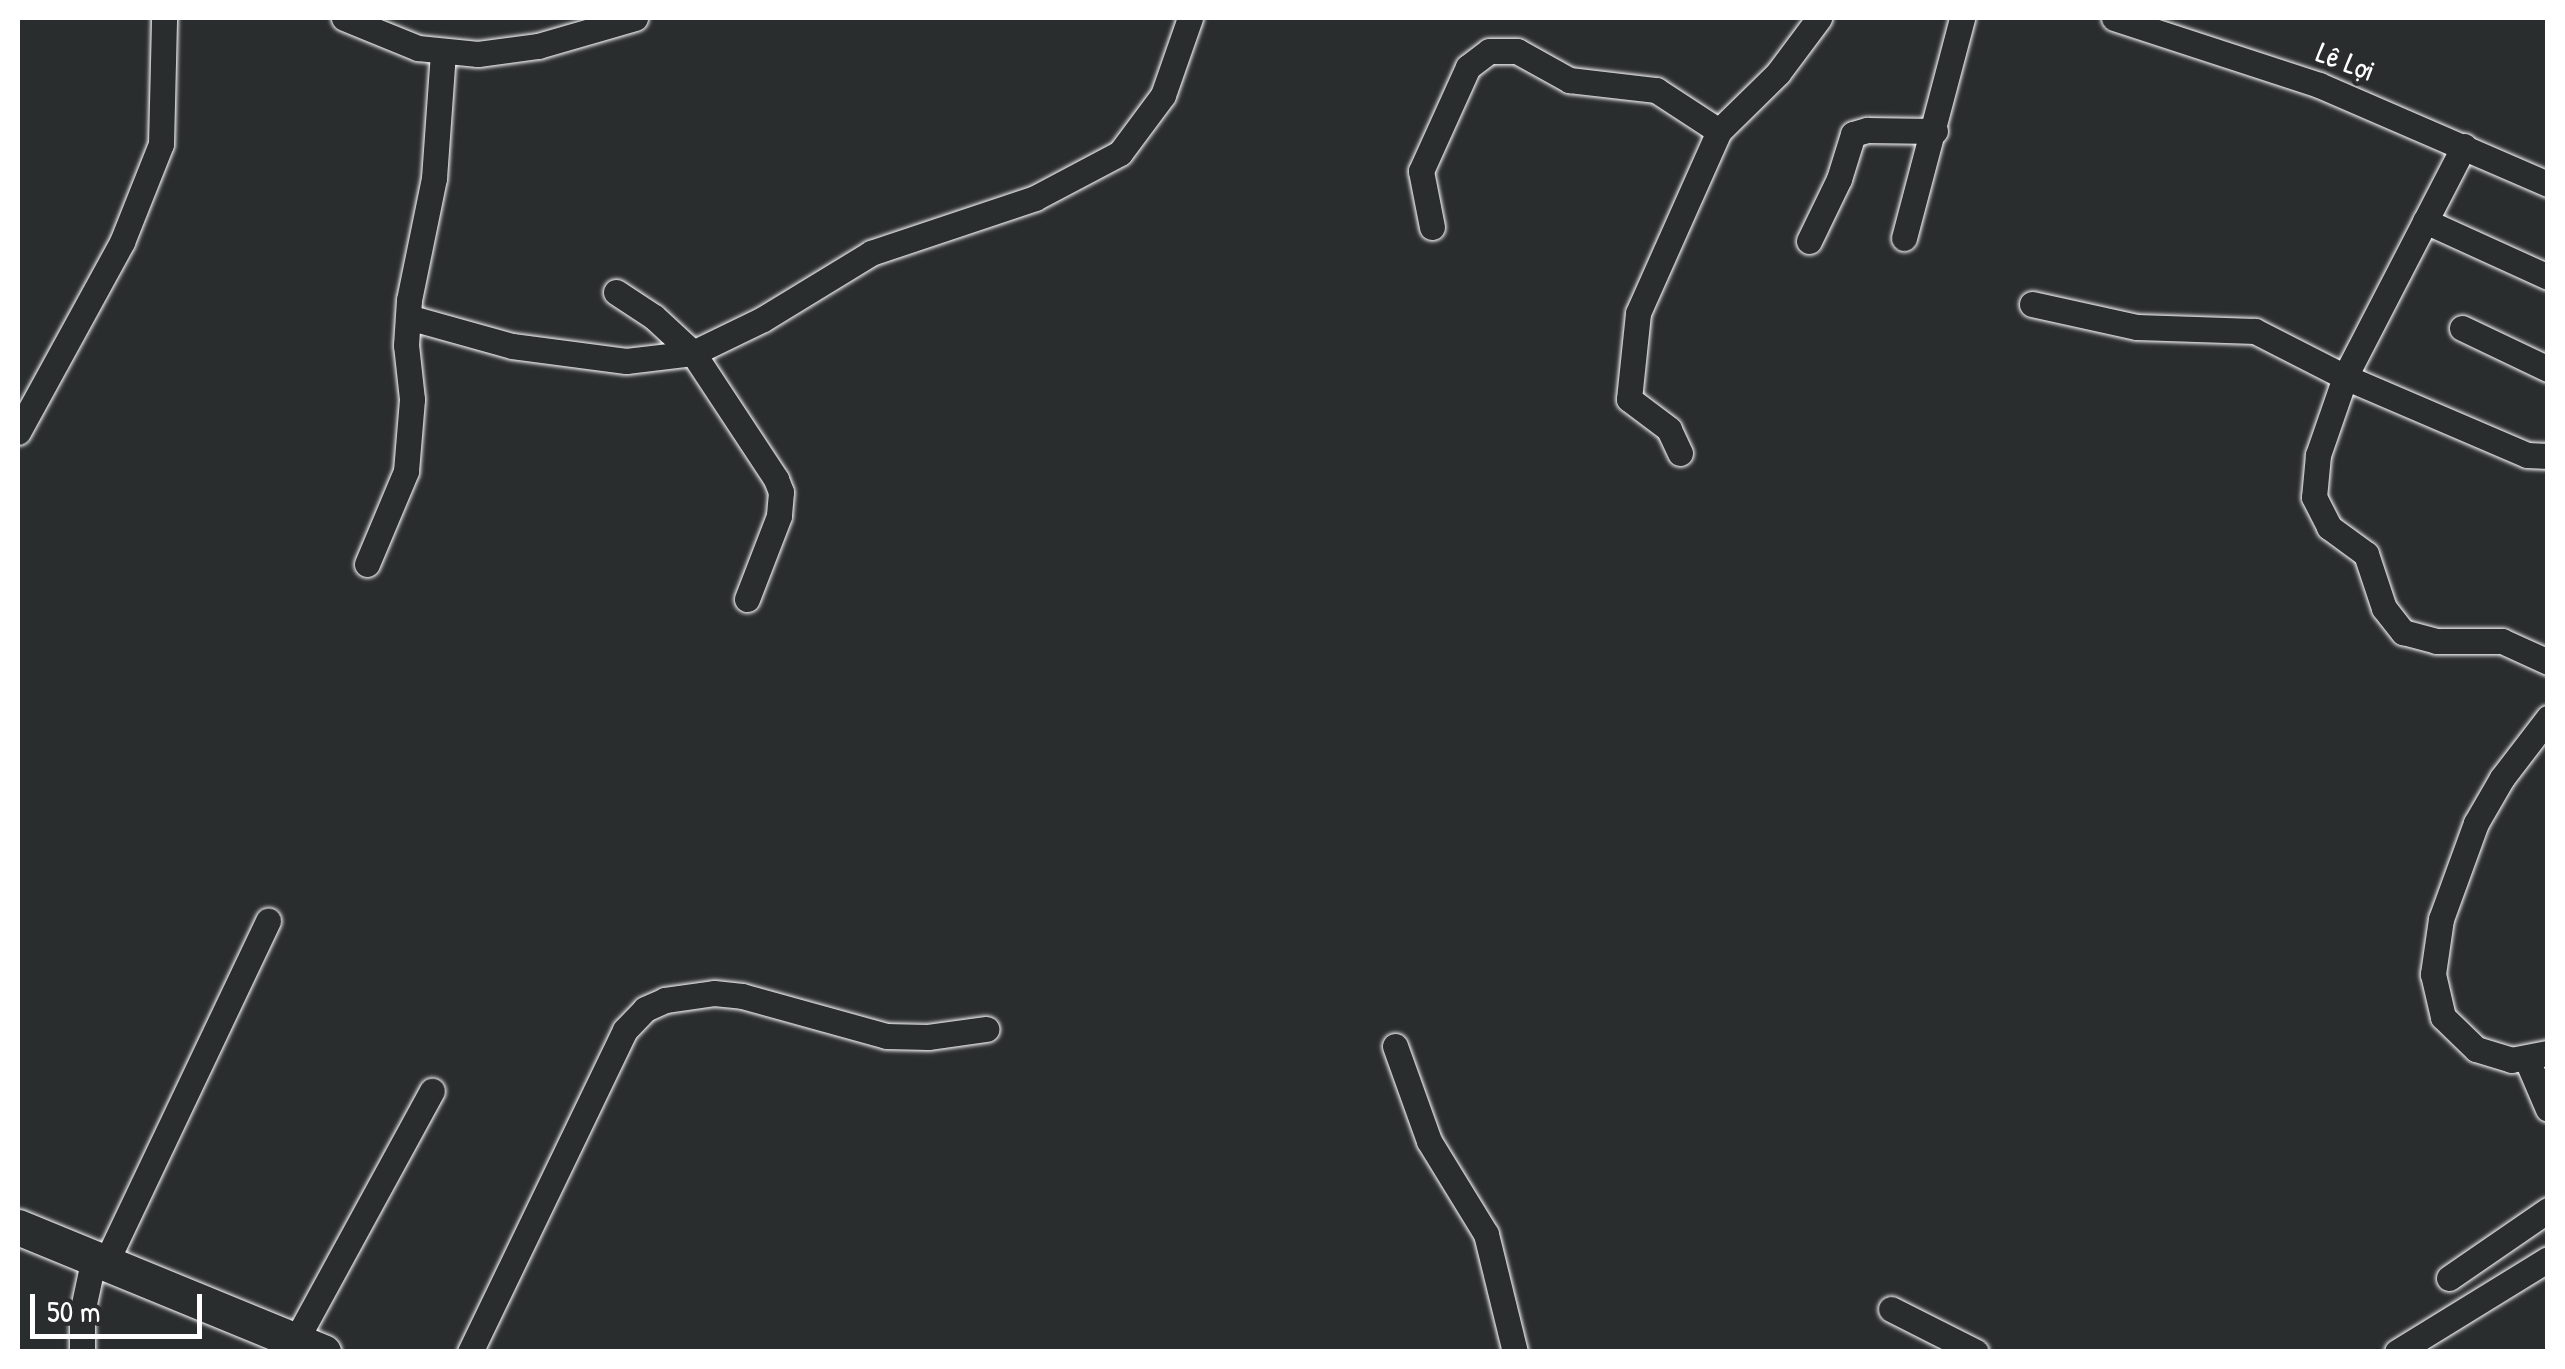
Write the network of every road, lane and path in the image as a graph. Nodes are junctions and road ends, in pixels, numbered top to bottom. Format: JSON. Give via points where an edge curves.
{"nodes":[{"id":1,"x":164,"y":18,"type":"edge"},
{"id":2,"x":344,"y":18,"type":"edge"},
{"id":3,"x":636,"y":18,"type":"edge"},
{"id":4,"x":1190,"y":18,"type":"edge"},
{"id":5,"x":1818,"y":18,"type":"edge"},
{"id":6,"x":1962,"y":18,"type":"edge"},
{"id":7,"x":2114,"y":18,"type":"edge"},
{"id":8,"x":444,"y":53,"type":"junction"},
{"id":9,"x":1719,"y":132,"type":"junction"},
{"id":10,"x":1935,"y":132,"type":"junction"},
{"id":11,"x":2464,"y":146,"type":"junction"},
{"id":12,"x":2548,"y":184,"type":"edge"},
{"id":13,"x":2425,"y":220,"type":"junction"},
{"id":14,"x":1432,"y":227,"type":"dead end"},
{"id":15,"x":1904,"y":238,"type":"dead end"},
{"id":16,"x":1809,"y":241,"type":"dead end"},
{"id":17,"x":2548,"y":277,"type":"edge"},
{"id":18,"x":616,"y":292,"type":"dead end"},
{"id":19,"x":2032,"y":304,"type":"dead end"},
{"id":20,"x":408,"y":316,"type":"junction"},
{"id":21,"x":2462,"y":328,"type":"dead end"},
{"id":22,"x":693,"y":353,"type":"junction"},
{"id":23,"x":2548,"y":369,"type":"edge"},
{"id":24,"x":2345,"y":377,"type":"junction"},
{"id":25,"x":18,"y":432,"type":"edge"},
{"id":26,"x":1680,"y":453,"type":"dead end"},
{"id":27,"x":2548,"y":456,"type":"edge"},
{"id":28,"x":367,"y":564,"type":"dead end"},
{"id":29,"x":747,"y":599,"type":"dead end"},
{"id":30,"x":2548,"y":662,"type":"edge"},
{"id":31,"x":2548,"y":718,"type":"edge"},
{"id":32,"x":268,"y":921,"type":"dead end"},
{"id":33,"x":986,"y":1029,"type":"dead end"},
{"id":34,"x":1395,"y":1046,"type":"dead end"},
{"id":35,"x":2537,"y":1056,"type":"edge"},
{"id":36,"x":432,"y":1091,"type":"dead end"},
{"id":37,"x":2548,"y":1109,"type":"edge"},
{"id":38,"x":2548,"y":1210,"type":"edge"},
{"id":39,"x":18,"y":1227,"type":"edge"},
{"id":40,"x":2548,"y":1259,"type":"edge"},
{"id":41,"x":100,"y":1260,"type":"junction"},
{"id":42,"x":2449,"y":1278,"type":"dead end"},
{"id":43,"x":1891,"y":1309,"type":"dead end"},
{"id":44,"x":309,"y":1346,"type":"edge"},
{"id":45,"x":82,"y":1352,"type":"edge"},
{"id":46,"x":470,"y":1352,"type":"edge"},
{"id":47,"x":1515,"y":1352,"type":"edge"},
{"id":48,"x":1976,"y":1352,"type":"edge"},
{"id":49,"x":2398,"y":1352,"type":"edge"}],
"edges":[{"from":1,"to":25,"type":"street","via":[[161,144],[122,242]]},
{"from":2,"to":8,"type":"street"},
{"from":3,"to":8,"type":"street","via":[[510,52]]},
{"from":4,"to":22,"type":"street","via":[[1162,95],[1120,153],[1034,198],[872,252],[764,319]]},
{"from":5,"to":9,"type":"street","via":[[1778,74]]},
{"from":6,"to":10,"type":"street"},
{"from":7,"to":11,"type":"street","name":"Lê Lợi","via":[[2319,84]]},
{"from":8,"to":20,"type":"street","via":[[434,178]]},
{"from":9,"to":14,"type":"street","via":[[1656,90],[1570,80],[1517,51],[1489,52],[1468,68],[1422,171]]},
{"from":9,"to":26,"type":"street","via":[[1645,292],[1629,377],[1629,398],[1664,425]]},
{"from":10,"to":15,"type":"street"},
{"from":10,"to":16,"type":"street","via":[[1854,134]]},
{"from":11,"to":12,"type":"street","name":"Lê Lợi"},
{"from":11,"to":13,"type":"street"},
{"from":13,"to":17,"type":"street"},
{"from":13,"to":24,"type":"street"},
{"from":18,"to":22,"type":"street"},
{"from":19,"to":24,"type":"street","via":[[2136,326],[2255,331]]},
{"from":20,"to":22,"type":"street","via":[[512,346],[626,361]]},
{"from":20,"to":28,"type":"street","via":[[412,398],[406,471]]},
{"from":21,"to":23,"type":"street"},
{"from":22,"to":29,"type":"street","via":[[781,492],[779,516]]},
{"from":24,"to":27,"type":"street","via":[[2528,455]]},
{"from":24,"to":30,"type":"street","via":[[2318,455],[2314,497],[2329,527],[2366,554],[2392,621],[2418,638],[2502,641]]},
{"from":31,"to":35,"type":"street","via":[[2476,824],[2434,952],[2436,999],[2456,1034],[2494,1056]]},
{"from":32,"to":41,"type":"street"},
{"from":33,"to":46,"type":"street","via":[[886,1036],[714,993],[645,1009],[626,1030]]},
{"from":34,"to":47,"type":"street","via":[[1428,1141],[1486,1234]]},
{"from":35,"to":37,"type":"street"},
{"from":36,"to":44,"type":"street"},
{"from":38,"to":42,"type":"street"},
{"from":39,"to":41,"type":"main road"},
{"from":40,"to":49,"type":"street"},
{"from":41,"to":44,"type":"main road"},
{"from":41,"to":45,"type":"street","via":[[82,1314]]},
{"from":43,"to":48,"type":"street"}]}
